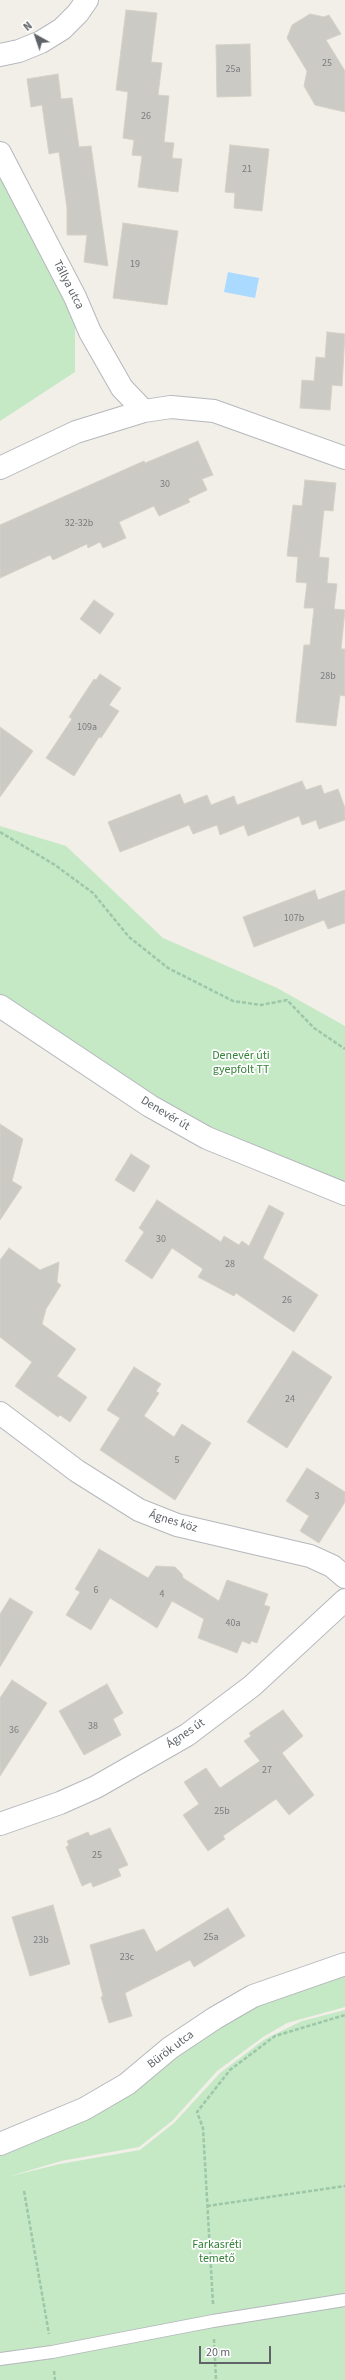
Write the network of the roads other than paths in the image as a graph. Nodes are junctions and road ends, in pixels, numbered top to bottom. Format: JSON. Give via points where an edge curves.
{"nodes":[{"id":1,"x":87,"y":0,"type":"edge"},
{"id":2,"x":0,"y":55,"type":"edge"},
{"id":3,"x":0,"y":153,"type":"edge"},
{"id":4,"x":144,"y":410,"type":"junction"},
{"id":5,"x":345,"y":458,"type":"edge"},
{"id":6,"x":0,"y":468,"type":"edge"},
{"id":7,"x":0,"y":1006,"type":"edge"},
{"id":8,"x":345,"y":1194,"type":"edge"},
{"id":9,"x":0,"y":1413,"type":"edge"},
{"id":10,"x":345,"y":1577,"type":"edge"},
{"id":11,"x":345,"y":1600,"type":"edge"},
{"id":12,"x":0,"y":1824,"type":"edge"},
{"id":13,"x":345,"y":1964,"type":"edge"},
{"id":14,"x":0,"y":2144,"type":"edge"},
{"id":15,"x":345,"y":2300,"type":"edge"},
{"id":16,"x":0,"y":2359,"type":"edge"}],
"edges":[{"from":1,"to":2,"type":"street","via":[[62,29],[41,42]]},
{"from":3,"to":4,"type":"street","name":"Tállya utca","via":[[75,296],[90,332],[122,388]]},
{"from":4,"to":5,"type":"street","via":[[171,407],[214,411]]},
{"from":4,"to":6,"type":"street","via":[[76,432]]},
{"from":7,"to":8,"type":"street","name":"Denevér út","via":[[150,1106],[207,1138]]},
{"from":9,"to":10,"type":"street","name":"Ágnes köz","via":[[77,1471],[139,1510],[177,1525],[310,1556],[332,1566]]},
{"from":11,"to":12,"type":"street","name":"Ágnes út","via":[[252,1686],[187,1735],[96,1787]]},
{"from":13,"to":14,"type":"street","name":"Bürök utca","via":[[253,1996],[170,2048],[127,2084],[84,2109]]},
{"from":15,"to":16,"type":"lane"}]}
